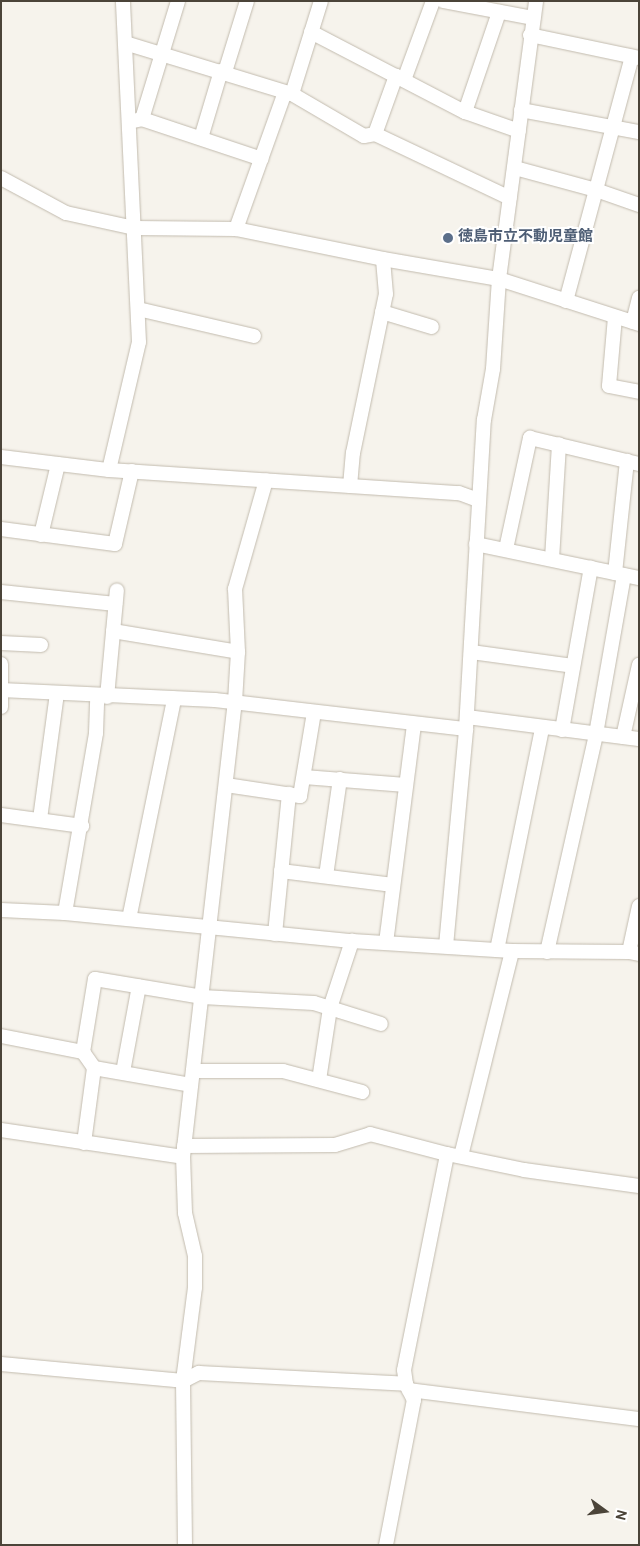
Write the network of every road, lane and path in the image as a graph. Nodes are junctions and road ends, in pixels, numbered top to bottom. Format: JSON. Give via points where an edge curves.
{"nodes":[{"id":1,"x":123,"y":1,"type":"edge"},
{"id":2,"x":178,"y":1,"type":"edge"},
{"id":3,"x":247,"y":1,"type":"edge"},
{"id":4,"x":321,"y":1,"type":"edge"},
{"id":5,"x":433,"y":1,"type":"edge"},
{"id":6,"x":443,"y":1,"type":"edge"},
{"id":7,"x":536,"y":1,"type":"edge"},
{"id":8,"x":499,"y":12,"type":"junction"},
{"id":9,"x":533,"y":18,"type":"junction"},
{"id":10,"x":311,"y":32,"type":"junction"},
{"id":11,"x":530,"y":35,"type":"junction"},
{"id":12,"x":125,"y":43,"type":"junction"},
{"id":13,"x":162,"y":53,"type":"junction"},
{"id":14,"x":636,"y":58,"type":"edge"},
{"id":15,"x":223,"y":72,"type":"junction"},
{"id":16,"x":400,"y":78,"type":"junction"},
{"id":17,"x":288,"y":93,"type":"junction"},
{"id":18,"x":521,"y":110,"type":"junction"},
{"id":19,"x":465,"y":112,"type":"junction"},
{"id":20,"x":135,"y":121,"type":"junction"},
{"id":21,"x":614,"y":126,"type":"junction"},
{"id":22,"x":519,"y":131,"type":"junction"},
{"id":23,"x":639,"y":132,"type":"edge"},
{"id":24,"x":375,"y":134,"type":"junction"},
{"id":25,"x":201,"y":138,"type":"junction"},
{"id":26,"x":262,"y":159,"type":"junction"},
{"id":27,"x":515,"y":168,"type":"junction"},
{"id":28,"x":1,"y":178,"type":"edge"},
{"id":29,"x":596,"y":190,"type":"junction"},
{"id":30,"x":510,"y":198,"type":"junction"},
{"id":31,"x":639,"y":205,"type":"edge"},
{"id":32,"x":134,"y":228,"type":"junction"},
{"id":33,"x":236,"y":230,"type":"junction"},
{"id":34,"x":383,"y":259,"type":"junction"},
{"id":35,"x":499,"y":279,"type":"junction"},
{"id":36,"x":639,"y":298,"type":"edge"},
{"id":37,"x":566,"y":301,"type":"junction"},
{"id":38,"x":138,"y":309,"type":"junction"},
{"id":39,"x":382,"y":312,"type":"junction"},
{"id":40,"x":615,"y":317,"type":"junction"},
{"id":41,"x":636,"y":323,"type":"edge"},
{"id":42,"x":432,"y":327,"type":"dead end"},
{"id":43,"x":254,"y":336,"type":"dead end"},
{"id":44,"x":639,"y":392,"type":"edge"},
{"id":45,"x":559,"y":444,"type":"junction"},
{"id":46,"x":1,"y":457,"type":"edge"},
{"id":47,"x":633,"y":463,"type":"edge"},
{"id":48,"x":58,"y":464,"type":"junction"},
{"id":49,"x":109,"y":470,"type":"junction"},
{"id":50,"x":132,"y":471,"type":"junction"},
{"id":51,"x":266,"y":480,"type":"junction"},
{"id":52,"x":350,"y":486,"type":"junction"},
{"id":53,"x":478,"y":500,"type":"junction"},
{"id":54,"x":1,"y":529,"type":"edge"},
{"id":55,"x":41,"y":535,"type":"junction"},
{"id":56,"x":476,"y":544,"type":"junction"},
{"id":57,"x":506,"y":550,"type":"junction"},
{"id":58,"x":552,"y":560,"type":"junction"},
{"id":59,"x":591,"y":568,"type":"junction"},
{"id":60,"x":620,"y":574,"type":"junction"},
{"id":61,"x":639,"y":578,"type":"edge"},
{"id":62,"x":1,"y":592,"type":"edge"},
{"id":63,"x":113,"y":630,"type":"junction"},
{"id":64,"x":1,"y":643,"type":"edge"},
{"id":65,"x":41,"y":645,"type":"dead end"},
{"id":66,"x":238,"y":652,"type":"junction"},
{"id":67,"x":471,"y":652,"type":"junction"},
{"id":68,"x":1,"y":664,"type":"edge"},
{"id":69,"x":639,"y":665,"type":"edge"},
{"id":70,"x":573,"y":666,"type":"junction"},
{"id":71,"x":2,"y":690,"type":"edge"},
{"id":72,"x":57,"y":694,"type":"junction"},
{"id":73,"x":102,"y":696,"type":"junction"},
{"id":74,"x":174,"y":699,"type":"junction"},
{"id":75,"x":235,"y":702,"type":"junction"},
{"id":76,"x":1,"y":708,"type":"edge"},
{"id":77,"x":314,"y":712,"type":"junction"},
{"id":78,"x":466,"y":723,"type":"junction"},
{"id":79,"x":414,"y":724,"type":"junction"},
{"id":80,"x":542,"y":728,"type":"junction"},
{"id":81,"x":562,"y":730,"type":"junction"},
{"id":82,"x":596,"y":734,"type":"junction"},
{"id":83,"x":623,"y":737,"type":"junction"},
{"id":84,"x":639,"y":739,"type":"edge"},
{"id":85,"x":304,"y":777,"type":"junction"},
{"id":86,"x":340,"y":779,"type":"junction"},
{"id":87,"x":406,"y":784,"type":"junction"},
{"id":88,"x":226,"y":785,"type":"junction"},
{"id":89,"x":289,"y":794,"type":"junction"},
{"id":90,"x":1,"y":814,"type":"edge"},
{"id":91,"x":40,"y":819,"type":"junction"},
{"id":92,"x":82,"y":826,"type":"junction"},
{"id":93,"x":281,"y":871,"type":"junction"},
{"id":94,"x":326,"y":876,"type":"junction"},
{"id":95,"x":393,"y":885,"type":"junction"},
{"id":96,"x":639,"y":906,"type":"edge"},
{"id":97,"x":1,"y":910,"type":"edge"},
{"id":98,"x":65,"y":913,"type":"junction"},
{"id":99,"x":129,"y":920,"type":"junction"},
{"id":100,"x":210,"y":928,"type":"junction"},
{"id":101,"x":275,"y":934,"type":"junction"},
{"id":102,"x":352,"y":941,"type":"junction"},
{"id":103,"x":386,"y":943,"type":"junction"},
{"id":104,"x":446,"y":946,"type":"junction"},
{"id":105,"x":497,"y":950,"type":"junction"},
{"id":106,"x":512,"y":951,"type":"junction"},
{"id":107,"x":547,"y":952,"type":"junction"},
{"id":108,"x":634,"y":953,"type":"edge"},
{"id":109,"x":139,"y":986,"type":"junction"},
{"id":110,"x":202,"y":997,"type":"junction"},
{"id":111,"x":330,"y":1008,"type":"junction"},
{"id":112,"x":380,"y":1024,"type":"dead end"},
{"id":113,"x":1,"y":1036,"type":"edge"},
{"id":114,"x":83,"y":1052,"type":"junction"},
{"id":115,"x":94,"y":1068,"type":"junction"},
{"id":116,"x":193,"y":1071,"type":"junction"},
{"id":117,"x":123,"y":1072,"type":"junction"},
{"id":118,"x":319,"y":1080,"type":"junction"},
{"id":119,"x":191,"y":1085,"type":"junction"},
{"id":120,"x":362,"y":1092,"type":"dead end"},
{"id":121,"x":1,"y":1130,"type":"edge"},
{"id":122,"x":84,"y":1143,"type":"junction"},
{"id":123,"x":183,"y":1151,"type":"junction"},
{"id":124,"x":447,"y":1154,"type":"junction"},
{"id":125,"x":461,"y":1156,"type":"junction"},
{"id":126,"x":639,"y":1186,"type":"edge"},
{"id":127,"x":1,"y":1364,"type":"edge"},
{"id":128,"x":183,"y":1381,"type":"junction"},
{"id":129,"x":407,"y":1387,"type":"junction"},
{"id":130,"x":639,"y":1419,"type":"edge"},
{"id":131,"x":185,"y":1545,"type":"edge"},
{"id":132,"x":386,"y":1545,"type":"edge"}],
"edges":[{"from":1,"to":12,"type":"street"},
{"from":2,"to":13,"type":"street"},
{"from":3,"to":15,"type":"street"},
{"from":4,"to":10,"type":"street"},
{"from":5,"to":16,"type":"street"},
{"from":6,"to":8,"type":"street"},
{"from":7,"to":9,"type":"street"},
{"from":8,"to":9,"type":"street"},
{"from":8,"to":19,"type":"street"},
{"from":9,"to":11,"type":"street"},
{"from":10,"to":16,"type":"street"},
{"from":10,"to":17,"type":"street"},
{"from":11,"to":14,"type":"street"},
{"from":11,"to":18,"type":"street"},
{"from":12,"to":13,"type":"street"},
{"from":12,"to":20,"type":"street"},
{"from":13,"to":15,"type":"street"},
{"from":13,"to":20,"type":"street"},
{"from":14,"to":21,"type":"street"},
{"from":15,"to":17,"type":"street"},
{"from":15,"to":25,"type":"street"},
{"from":16,"to":19,"type":"street"},
{"from":16,"to":24,"type":"street"},
{"from":17,"to":24,"type":"street","via":[[364,136]]},
{"from":17,"to":26,"type":"street"},
{"from":18,"to":21,"type":"street"},
{"from":18,"to":22,"type":"street"},
{"from":19,"to":22,"type":"street"},
{"from":20,"to":25,"type":"street"},
{"from":20,"to":32,"type":"street"},
{"from":21,"to":23,"type":"street"},
{"from":21,"to":29,"type":"street"},
{"from":22,"to":27,"type":"street"},
{"from":24,"to":30,"type":"street"},
{"from":25,"to":26,"type":"street"},
{"from":26,"to":33,"type":"street"},
{"from":27,"to":29,"type":"street"},
{"from":27,"to":30,"type":"street"},
{"from":28,"to":32,"type":"street","via":[[66,213]]},
{"from":29,"to":31,"type":"street"},
{"from":29,"to":37,"type":"street"},
{"from":30,"to":35,"type":"street"},
{"from":32,"to":33,"type":"street"},
{"from":32,"to":38,"type":"street"},
{"from":33,"to":34,"type":"street"},
{"from":34,"to":35,"type":"street"},
{"from":34,"to":39,"type":"street","via":[[386,294]]},
{"from":35,"to":37,"type":"street"},
{"from":35,"to":53,"type":"street","via":[[493,369],[484,420]]},
{"from":36,"to":41,"type":"street"},
{"from":37,"to":40,"type":"street"},
{"from":38,"to":43,"type":"street"},
{"from":38,"to":49,"type":"street","via":[[140,342]]},
{"from":39,"to":42,"type":"street"},
{"from":39,"to":52,"type":"street","via":[[353,453]]},
{"from":40,"to":41,"type":"street"},
{"from":40,"to":44,"type":"street","via":[[609,386]]},
{"from":45,"to":47,"type":"street"},
{"from":45,"to":57,"type":"street","via":[[530,438]]},
{"from":45,"to":58,"type":"street"},
{"from":46,"to":48,"type":"street"},
{"from":47,"to":60,"type":"street"},
{"from":48,"to":49,"type":"street"},
{"from":48,"to":55,"type":"street"},
{"from":49,"to":50,"type":"street"},
{"from":50,"to":51,"type":"street"},
{"from":50,"to":55,"type":"street","via":[[115,544]]},
{"from":51,"to":52,"type":"street"},
{"from":51,"to":66,"type":"street","via":[[236,590]]},
{"from":52,"to":53,"type":"street","via":[[458,493]]},
{"from":53,"to":56,"type":"street"},
{"from":54,"to":55,"type":"street"},
{"from":56,"to":57,"type":"street"},
{"from":56,"to":67,"type":"street"},
{"from":57,"to":58,"type":"street"},
{"from":58,"to":59,"type":"street"},
{"from":59,"to":60,"type":"street"},
{"from":59,"to":70,"type":"street"},
{"from":60,"to":61,"type":"street"},
{"from":60,"to":82,"type":"street"},
{"from":62,"to":63,"type":"street","via":[[116,597]]},
{"from":63,"to":66,"type":"street"},
{"from":63,"to":73,"type":"street"},
{"from":64,"to":65,"type":"street"},
{"from":66,"to":75,"type":"street"},
{"from":67,"to":70,"type":"street"},
{"from":67,"to":78,"type":"street"},
{"from":68,"to":71,"type":"street"},
{"from":69,"to":83,"type":"street"},
{"from":70,"to":81,"type":"street"},
{"from":71,"to":72,"type":"street"},
{"from":71,"to":76,"type":"street"},
{"from":72,"to":73,"type":"street"},
{"from":72,"to":91,"type":"street"},
{"from":73,"to":74,"type":"street"},
{"from":73,"to":92,"type":"street"},
{"from":74,"to":75,"type":"street"},
{"from":74,"to":99,"type":"street"},
{"from":75,"to":77,"type":"street"},
{"from":75,"to":88,"type":"street"},
{"from":77,"to":79,"type":"street"},
{"from":77,"to":85,"type":"street"},
{"from":78,"to":79,"type":"street"},
{"from":78,"to":80,"type":"street"},
{"from":78,"to":104,"type":"street"},
{"from":79,"to":87,"type":"street"},
{"from":80,"to":81,"type":"street"},
{"from":80,"to":105,"type":"street"},
{"from":81,"to":82,"type":"street"},
{"from":82,"to":83,"type":"street"},
{"from":82,"to":107,"type":"street"},
{"from":83,"to":84,"type":"street"},
{"from":85,"to":86,"type":"street"},
{"from":85,"to":89,"type":"street","via":[[300,796]]},
{"from":86,"to":87,"type":"street"},
{"from":86,"to":94,"type":"street"},
{"from":87,"to":95,"type":"street"},
{"from":88,"to":89,"type":"street"},
{"from":88,"to":100,"type":"street"},
{"from":89,"to":93,"type":"street"},
{"from":90,"to":91,"type":"street"},
{"from":91,"to":92,"type":"street"},
{"from":92,"to":98,"type":"street"},
{"from":93,"to":94,"type":"street"},
{"from":93,"to":101,"type":"street"},
{"from":94,"to":95,"type":"street"},
{"from":95,"to":103,"type":"street"},
{"from":96,"to":108,"type":"street"},
{"from":97,"to":98,"type":"street"},
{"from":98,"to":99,"type":"street"},
{"from":99,"to":100,"type":"street"},
{"from":100,"to":101,"type":"street"},
{"from":100,"to":110,"type":"street"},
{"from":101,"to":102,"type":"street"},
{"from":102,"to":103,"type":"street"},
{"from":102,"to":111,"type":"street"},
{"from":103,"to":104,"type":"street"},
{"from":104,"to":105,"type":"street"},
{"from":105,"to":106,"type":"street"},
{"from":106,"to":107,"type":"street"},
{"from":106,"to":125,"type":"street"},
{"from":107,"to":108,"type":"street"},
{"from":109,"to":110,"type":"street"},
{"from":109,"to":114,"type":"street","via":[[96,979]]},
{"from":109,"to":117,"type":"street"},
{"from":110,"to":111,"type":"street","via":[[314,1003]]},
{"from":110,"to":116,"type":"street"},
{"from":111,"to":112,"type":"street"},
{"from":111,"to":118,"type":"street"},
{"from":113,"to":114,"type":"street"},
{"from":114,"to":115,"type":"street"},
{"from":115,"to":117,"type":"street"},
{"from":115,"to":122,"type":"street"},
{"from":116,"to":118,"type":"street","via":[[283,1071]]},
{"from":116,"to":119,"type":"street"},
{"from":117,"to":119,"type":"street"},
{"from":118,"to":120,"type":"street"},
{"from":119,"to":123,"type":"street"},
{"from":121,"to":122,"type":"street"},
{"from":122,"to":123,"type":"street"},
{"from":123,"to":124,"type":"street","via":[[335,1145],[370,1134]]},
{"from":123,"to":128,"type":"street","via":[[185,1213],[195,1256]]},
{"from":124,"to":125,"type":"street"},
{"from":124,"to":129,"type":"street","via":[[404,1370]]},
{"from":125,"to":126,"type":"street","via":[[524,1170]]},
{"from":127,"to":128,"type":"street"},
{"from":128,"to":129,"type":"street","via":[[199,1373]]},
{"from":128,"to":131,"type":"street"},
{"from":129,"to":130,"type":"street"},
{"from":129,"to":132,"type":"street","via":[[414,1400]]}]}
